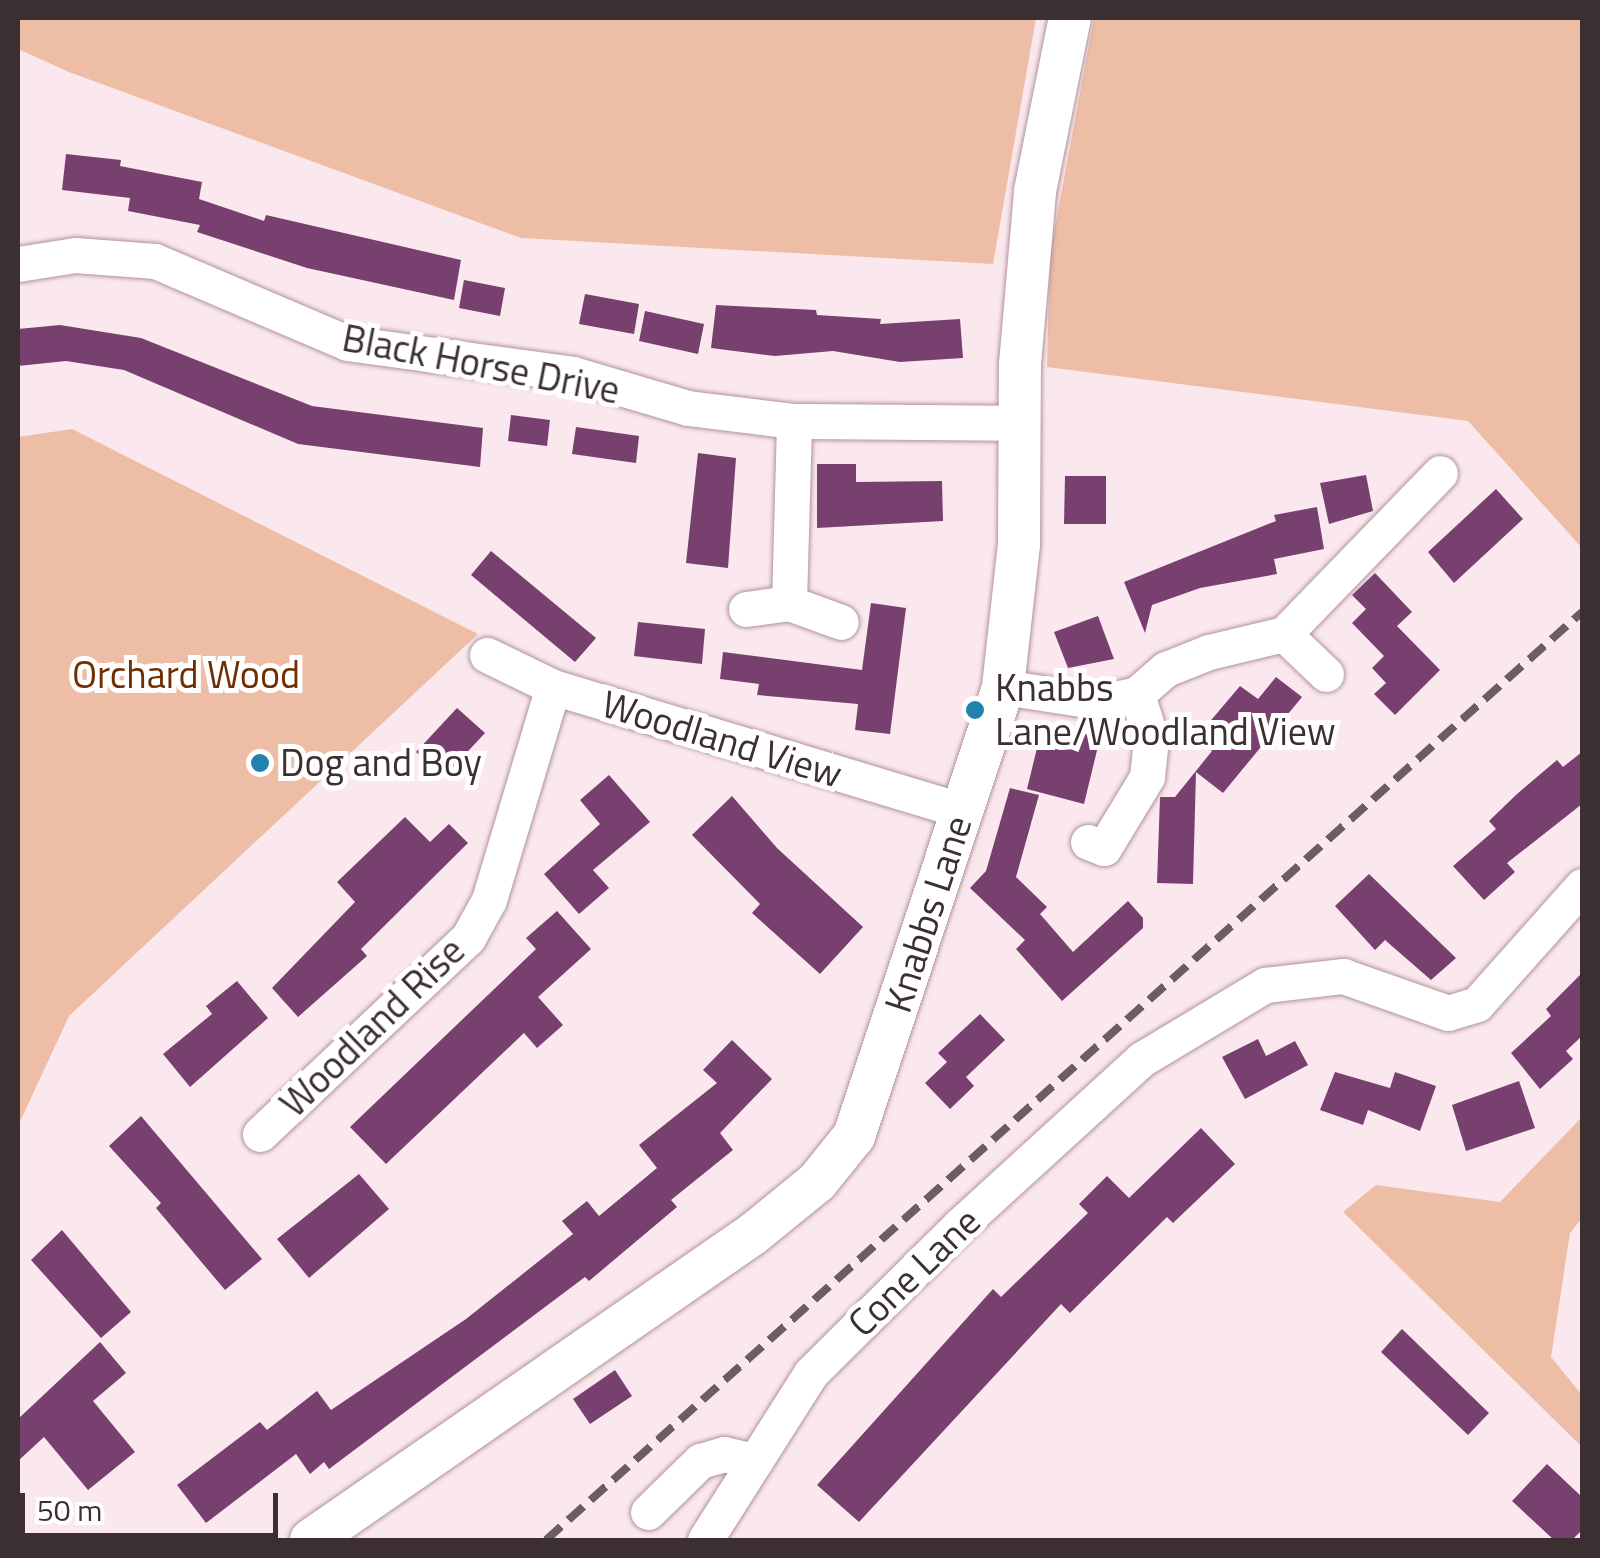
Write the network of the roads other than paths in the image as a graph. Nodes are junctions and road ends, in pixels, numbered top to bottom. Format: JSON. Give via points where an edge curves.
{"nodes":[{"id":1,"x":1070,"y":18,"type":"edge"},
{"id":2,"x":18,"y":264,"type":"edge"},
{"id":3,"x":794,"y":420,"type":"junction"},
{"id":4,"x":1018,"y":423,"type":"junction"},
{"id":5,"x":1440,"y":472,"type":"dead end"},
{"id":6,"x":790,"y":603,"type":"junction"},
{"id":7,"x":746,"y":609,"type":"dead end"},
{"id":8,"x":840,"y":622,"type":"dead end"},
{"id":9,"x":1284,"y":634,"type":"junction"},
{"id":10,"x":487,"y":655,"type":"dead end"},
{"id":11,"x":1326,"y":674,"type":"dead end"},
{"id":12,"x":554,"y":687,"type":"junction"},
{"id":13,"x":1003,"y":687,"type":"junction"},
{"id":14,"x":1137,"y":694,"type":"junction"},
{"id":15,"x":961,"y":810,"type":"junction"},
{"id":16,"x":1088,"y":842,"type":"dead end"},
{"id":17,"x":1582,"y":886,"type":"edge"},
{"id":18,"x":260,"y":1134,"type":"dead end"},
{"id":19,"x":754,"y":1461,"type":"junction"},
{"id":20,"x":648,"y":1512,"type":"dead end"},
{"id":21,"x":311,"y":1540,"type":"edge"},
{"id":22,"x":705,"y":1540,"type":"edge"}],
"edges":[{"from":1,"to":4,"type":"main road","name":"Knabbs Lane","via":[[1035,191]]},
{"from":2,"to":3,"type":"street","name":"Black Horse Drive","via":[[74,254],[155,261],[347,342],[572,374],[688,408]]},
{"from":3,"to":4,"type":"street","name":"Black Horse Drive"},
{"from":3,"to":6,"type":"street"},
{"from":4,"to":13,"type":"main road","name":"Knabbs Lane","via":[[1019,544]]},
{"from":5,"to":9,"type":"street"},
{"from":6,"to":7,"type":"street"},
{"from":6,"to":8,"type":"street"},
{"from":9,"to":11,"type":"street"},
{"from":9,"to":14,"type":"street","via":[[1180,663]]},
{"from":10,"to":12,"type":"street","name":"Woodland View"},
{"from":12,"to":15,"type":"street","name":"Woodland View"},
{"from":12,"to":18,"type":"street","name":"Woodland Rise","via":[[488,900],[468,938]]},
{"from":13,"to":14,"type":"street","via":[[1100,702]]},
{"from":13,"to":15,"type":"main road","name":"Knabbs Lane"},
{"from":14,"to":16,"type":"street","via":[[1151,739],[1147,778],[1104,848]]},
{"from":15,"to":21,"type":"main road","name":"Knabbs Lane","via":[[860,1120],[838,1160],[715,1262]]},
{"from":17,"to":19,"type":"street","name":"Cone Lane","via":[[1477,1004],[1448,1013],[1344,976],[1266,986],[1142,1060],[960,1225],[811,1373]]},
{"from":19,"to":20,"type":"street","via":[[724,1454],[700,1461]]},
{"from":19,"to":22,"type":"street","name":"Cone Lane"}]}
